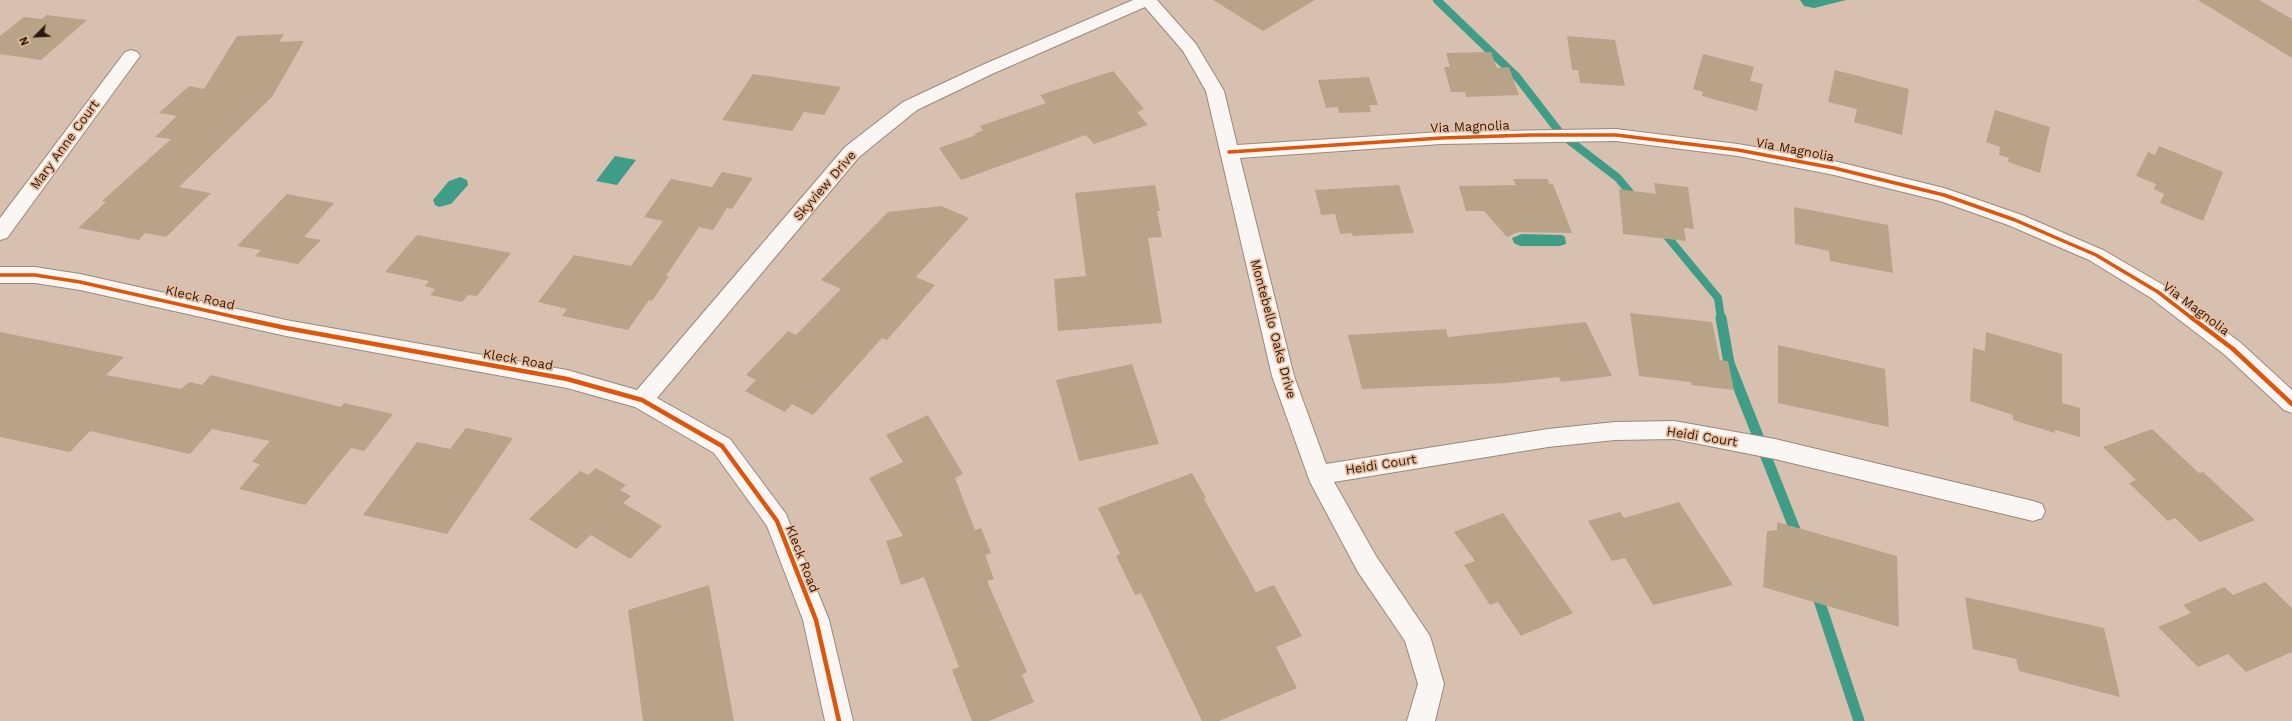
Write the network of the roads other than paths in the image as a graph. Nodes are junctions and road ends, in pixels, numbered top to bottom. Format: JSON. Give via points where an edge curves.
{"nodes":[{"id":1,"x":1147,"y":0,"type":"edge"},
{"id":2,"x":131,"y":56,"type":"dead end"},
{"id":3,"x":1230,"y":152,"type":"junction"},
{"id":4,"x":0,"y":233,"type":"edge"},
{"id":5,"x":0,"y":275,"type":"edge"},
{"id":6,"x":642,"y":400,"type":"junction"},
{"id":7,"x":2292,"y":404,"type":"edge"},
{"id":8,"x":1318,"y":475,"type":"junction"},
{"id":9,"x":2033,"y":512,"type":"dead end"},
{"id":10,"x":839,"y":721,"type":"edge"},
{"id":11,"x":1421,"y":721,"type":"edge"}],
"edges":[{"from":1,"to":3,"type":"street","name":"Montebello Oaks Drive","via":[[1190,48],[1215,92]]},
{"from":1,"to":6,"type":"street","name":"Skyview Drive","via":[[910,106],[852,152]]},
{"from":2,"to":4,"type":"street","name":"Mary Anne Court"},
{"from":3,"to":7,"type":"street","name":"Via Magnolia","via":[[1531,134],[1616,135],[1738,150],[1834,168],[1944,195],[2015,220],[2096,255],[2158,292],[2233,349]]},
{"from":3,"to":8,"type":"street","name":"Montebello Oaks Drive","via":[[1282,376]]},
{"from":5,"to":6,"type":"street","name":"Kleck Road","via":[[35,275],[80,282],[286,328],[567,379]]},
{"from":6,"to":10,"type":"street","name":"Kleck Road","via":[[722,446],[777,521],[816,620]]},
{"from":8,"to":9,"type":"street","name":"Heidi Court","via":[[1548,438],[1615,431],[1674,430],[1775,449]]},
{"from":8,"to":11,"type":"street","name":"Montebello Oaks Drive","via":[[1367,564],[1417,636],[1431,684]]}]}
